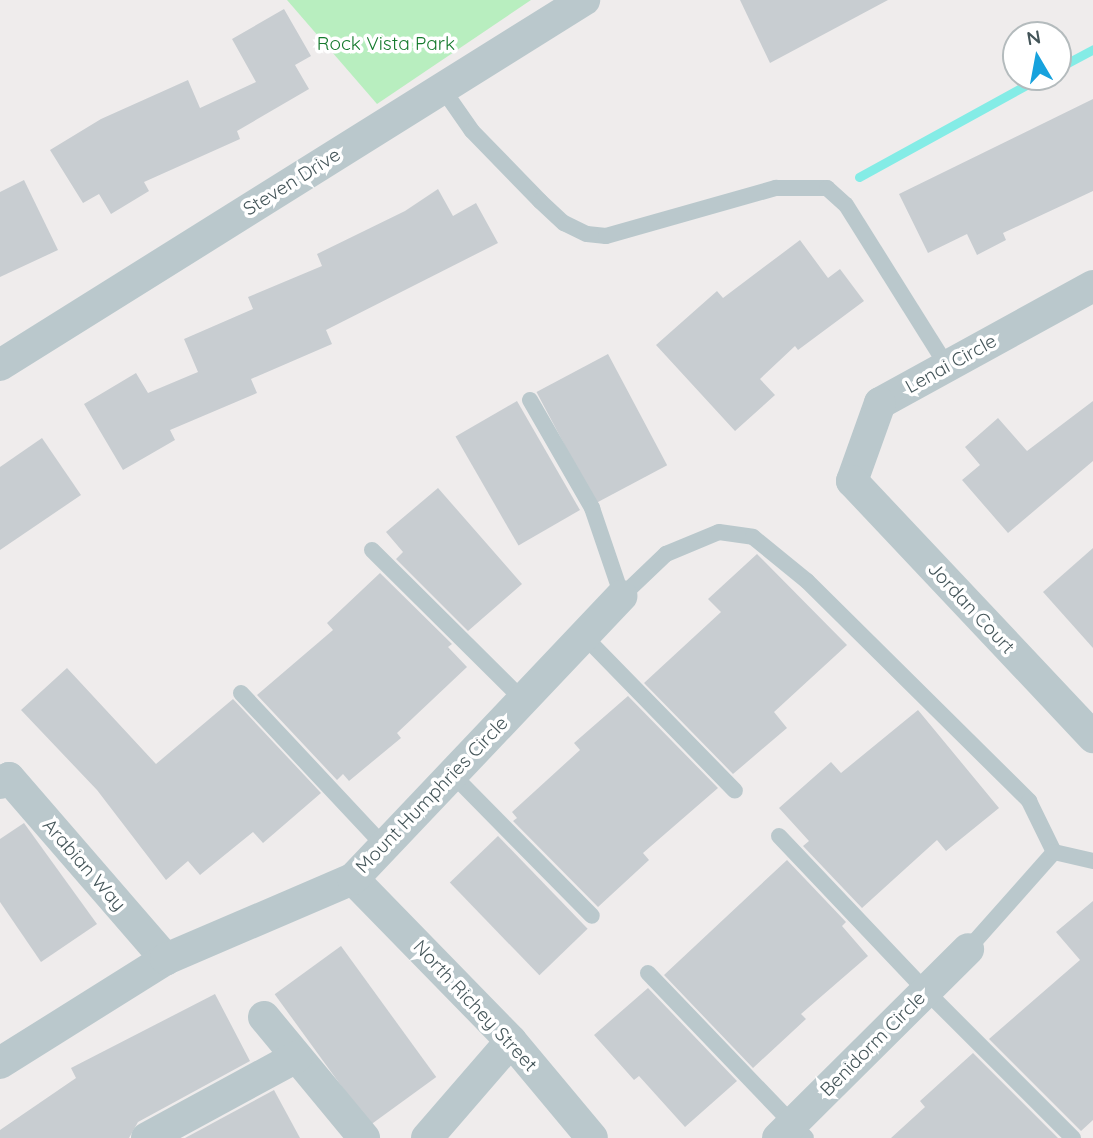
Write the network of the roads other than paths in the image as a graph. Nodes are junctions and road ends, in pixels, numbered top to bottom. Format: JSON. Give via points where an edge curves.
{"nodes":[{"id":1,"x":584,"y":0,"type":"edge"},
{"id":2,"x":442,"y":88,"type":"junction"},
{"id":3,"x":1093,"y":286,"type":"edge"},
{"id":4,"x":0,"y":365,"type":"edge"},
{"id":5,"x":947,"y":366,"type":"junction"},
{"id":6,"x":530,"y":400,"type":"dead end"},
{"id":7,"x":853,"y":478,"type":"joint"},
{"id":8,"x":372,"y":550,"type":"dead end"},
{"id":9,"x":622,"y":596,"type":"junction"},
{"id":10,"x":584,"y":636,"type":"junction"},
{"id":11,"x":241,"y":693,"type":"dead end"},
{"id":12,"x":523,"y":700,"type":"junction"},
{"id":13,"x":1093,"y":737,"type":"edge"},
{"id":14,"x":452,"y":774,"type":"junction"},
{"id":15,"x":0,"y":783,"type":"edge"},
{"id":16,"x":735,"y":791,"type":"dead end"},
{"id":17,"x":779,"y":836,"type":"dead end"},
{"id":18,"x":384,"y":846,"type":"junction"},
{"id":19,"x":1054,"y":852,"type":"junction"},
{"id":20,"x":1093,"y":861,"type":"edge"},
{"id":21,"x":353,"y":879,"type":"junction"},
{"id":22,"x":592,"y":916,"type":"dead end"},
{"id":23,"x":968,"y":949,"type":"joint"},
{"id":24,"x":166,"y":959,"type":"junction"},
{"id":25,"x":648,"y":973,"type":"dead end"},
{"id":26,"x":926,"y":991,"type":"junction"},
{"id":27,"x":264,"y":1017,"type":"dead end"},
{"id":28,"x":511,"y":1041,"type":"junction"},
{"id":29,"x":296,"y":1057,"type":"junction"},
{"id":30,"x":0,"y":1063,"type":"edge"},
{"id":31,"x":792,"y":1133,"type":"edge"},
{"id":32,"x":148,"y":1138,"type":"edge"},
{"id":33,"x":364,"y":1138,"type":"edge"},
{"id":34,"x":428,"y":1138,"type":"edge"},
{"id":35,"x":592,"y":1138,"type":"edge"},
{"id":36,"x":1073,"y":1138,"type":"edge"}],
"edges":[{"from":1,"to":2,"type":"street","name":"Steven Drive"},
{"from":2,"to":4,"type":"street","name":"Steven Drive"},
{"from":2,"to":5,"type":"lane","via":[[472,131],[540,201],[564,222],[587,233],[606,236],[776,188],[827,188],[846,205]]},
{"from":3,"to":5,"type":"street","name":"Lenai Circle"},
{"from":5,"to":7,"type":"street","name":"Lenai Circle","via":[[880,403]]},
{"from":6,"to":9,"type":"lane","via":[[592,508]]},
{"from":7,"to":13,"type":"street","name":"Jordan Court"},
{"from":8,"to":12,"type":"lane"},
{"from":9,"to":10,"type":"street","name":"Mount Humphries Circle"},
{"from":9,"to":19,"type":"lane","via":[[666,554],[719,531],[752,537],[807,581],[1029,801]]},
{"from":10,"to":12,"type":"street","name":"Mount Humphries Circle"},
{"from":10,"to":16,"type":"lane"},
{"from":11,"to":18,"type":"lane"},
{"from":12,"to":14,"type":"street","name":"Mount Humphries Circle"},
{"from":14,"to":18,"type":"street","name":"Mount Humphries Circle"},
{"from":14,"to":22,"type":"lane"},
{"from":15,"to":24,"type":"street","name":"Arabian Way","via":[[9,778]]},
{"from":17,"to":26,"type":"lane"},
{"from":18,"to":21,"type":"street","name":"Mount Humphries Circle"},
{"from":19,"to":20,"type":"lane"},
{"from":19,"to":23,"type":"lane"},
{"from":21,"to":24,"type":"street","name":"Mount Humphries Circle"},
{"from":21,"to":28,"type":"street","name":"North Richey Street"},
{"from":23,"to":26,"type":"street","name":"Benidorm Circle"},
{"from":24,"to":30,"type":"street","name":"Mount Humphries Circle"},
{"from":25,"to":31,"type":"lane"},
{"from":26,"to":31,"type":"street","name":"Benidorm Circle"},
{"from":26,"to":36,"type":"lane"},
{"from":27,"to":29,"type":"street"},
{"from":28,"to":34,"type":"street"},
{"from":28,"to":35,"type":"street","name":"North Richey Street"},
{"from":29,"to":32,"type":"street"},
{"from":29,"to":33,"type":"street"}]}
